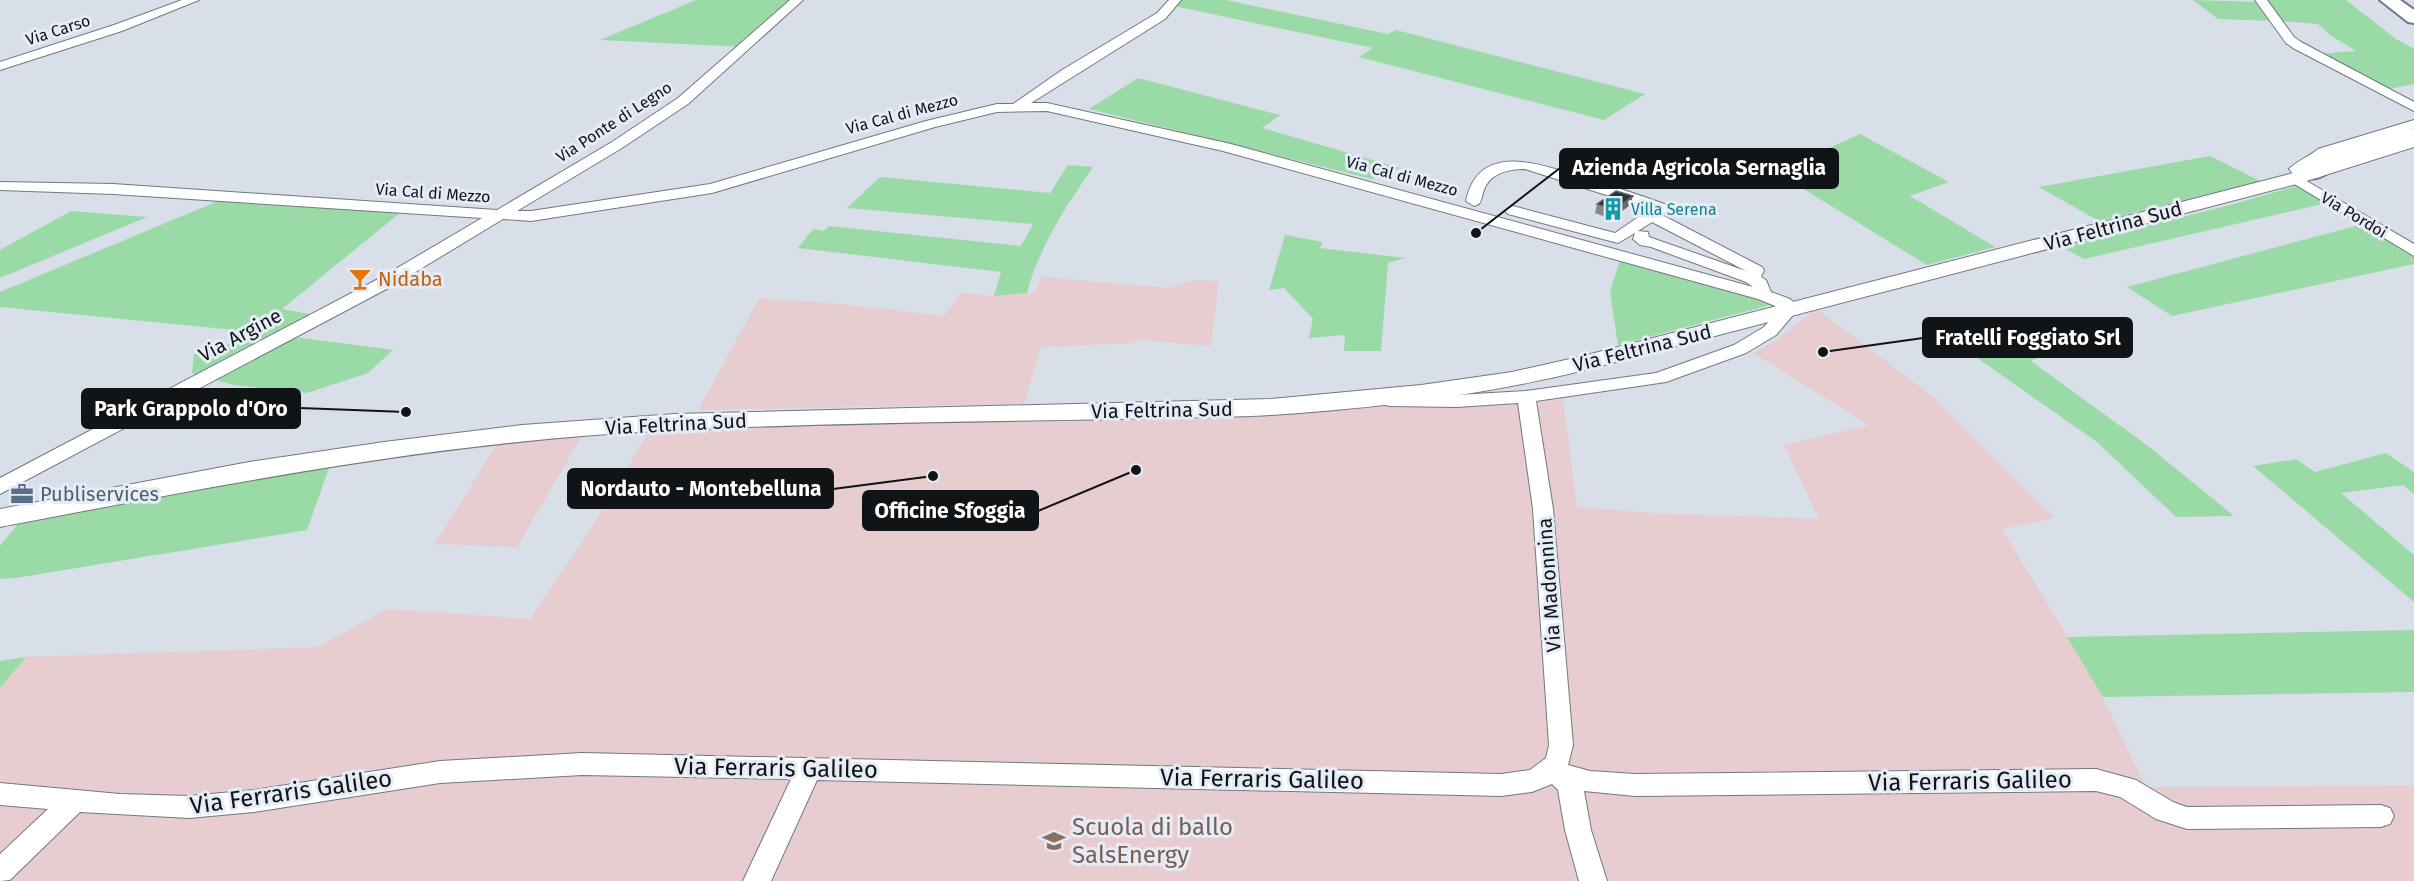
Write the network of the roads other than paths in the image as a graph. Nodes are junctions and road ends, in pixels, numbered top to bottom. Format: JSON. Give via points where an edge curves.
{"nodes":[{"id":1,"x":193,"y":0,"type":"edge"},
{"id":2,"x":797,"y":0,"type":"edge"},
{"id":3,"x":1175,"y":0,"type":"edge"},
{"id":4,"x":2261,"y":0,"type":"edge"},
{"id":5,"x":2389,"y":0,"type":"edge"},
{"id":6,"x":2414,"y":18,"type":"edge"},
{"id":7,"x":0,"y":66,"type":"edge"},
{"id":8,"x":1018,"y":106,"type":"junction"},
{"id":9,"x":2414,"y":106,"type":"edge"},
{"id":10,"x":2414,"y":124,"type":"edge"},
{"id":11,"x":2414,"y":134,"type":"edge"},
{"id":12,"x":2414,"y":141,"type":"edge"},
{"id":13,"x":2304,"y":176,"type":"junction"},
{"id":14,"x":1367,"y":179,"type":"dead end"},
{"id":15,"x":0,"y":186,"type":"edge"},
{"id":16,"x":1474,"y":201,"type":"junction"},
{"id":17,"x":497,"y":215,"type":"junction"},
{"id":18,"x":1651,"y":215,"type":"junction"},
{"id":19,"x":1641,"y":236,"type":"junction"},
{"id":20,"x":2414,"y":251,"type":"edge"},
{"id":21,"x":1752,"y":279,"type":"junction"},
{"id":22,"x":1764,"y":296,"type":"junction"},
{"id":23,"x":1790,"y":311,"type":"junction"},
{"id":24,"x":1526,"y":397,"type":"junction"},
{"id":25,"x":1369,"y":400,"type":"junction"},
{"id":26,"x":0,"y":487,"type":"edge"},
{"id":27,"x":0,"y":518,"type":"edge"},
{"id":28,"x":809,"y":769,"type":"junction"},
{"id":29,"x":1552,"y":771,"type":"junction"},
{"id":30,"x":0,"y":794,"type":"edge"},
{"id":31,"x":75,"y":802,"type":"junction"},
{"id":32,"x":2381,"y":816,"type":"dead end"},
{"id":33,"x":0,"y":871,"type":"edge"},
{"id":34,"x":757,"y":881,"type":"edge"},
{"id":35,"x":1593,"y":881,"type":"edge"}],
"edges":[{"from":1,"to":7,"type":"street","name":"Via Carso"},
{"from":2,"to":17,"type":"street","name":"Via Ponte di Legno","via":[[674,107]]},
{"from":3,"to":8,"type":"street","via":[[1161,16]]},
{"from":4,"to":9,"type":"street","via":[[2297,45]]},
{"from":5,"to":6,"type":"highway"},
{"from":8,"to":17,"type":"street","name":"Via Cal di Mezzo","via":[[886,135],[712,188],[531,216]]},
{"from":8,"to":22,"type":"street","name":"Via Cal di Mezzo","via":[[1074,111],[1226,147]]},
{"from":10,"to":13,"type":"street","via":[[2323,152],[2296,169]]},
{"from":11,"to":13,"type":"highway","via":[[2334,160]]},
{"from":12,"to":13,"type":"main road","name":"Via Feltrina Sud"},
{"from":13,"to":20,"type":"street","name":"Via Pordoi"},
{"from":13,"to":23,"type":"main road","name":"Via Feltrina Sud"},
{"from":14,"to":16,"type":"street","via":[[1390,180]]},
{"from":15,"to":17,"type":"street","name":"Via Cal di Mezzo","via":[[113,189]]},
{"from":16,"to":18,"type":"street","via":[[1481,180],[1495,170],[1512,164],[1526,165],[1662,208]]},
{"from":16,"to":19,"type":"street","via":[[1618,237]]},
{"from":17,"to":26,"type":"street","name":"Via Argine","via":[[327,315]]},
{"from":18,"to":19,"type":"street"},
{"from":18,"to":21,"type":"street","via":[[1756,270]]},
{"from":19,"to":21,"type":"street"},
{"from":21,"to":22,"type":"street","via":[[1760,284]]},
{"from":22,"to":23,"type":"street","name":"Via Cal di Mezzo","via":[[1784,303]]},
{"from":23,"to":24,"type":"street","via":[[1770,330],[1740,349],[1659,378]]},
{"from":23,"to":25,"type":"main road","name":"Via Feltrina Sud","via":[[1539,373]]},
{"from":24,"to":25,"type":"street","via":[[1436,402]]},
{"from":24,"to":29,"type":"street","name":"Via Madonnina","via":[[1543,509],[1561,733],[1561,756]]},
{"from":25,"to":27,"type":"main road","name":"Via Feltrina Sud","via":[[1250,408],[675,422],[545,431],[271,467]]},
{"from":28,"to":29,"type":"street","name":"Via Ferraris Galileo","via":[[1501,785],[1529,782]]},
{"from":28,"to":31,"type":"street","name":"Via Ferraris Galileo","via":[[542,765],[440,772],[218,806]]},
{"from":28,"to":34,"type":"street"},
{"from":29,"to":32,"type":"street","name":"Via Ferraris Galileo","via":[[1590,782],[1635,785],[2096,780],[2127,788],[2165,811],[2187,818]]},
{"from":29,"to":35,"type":"street","via":[[1571,788]]},
{"from":30,"to":31,"type":"street","name":"Via Ferraris Galileo"},
{"from":31,"to":33,"type":"street"}]}
